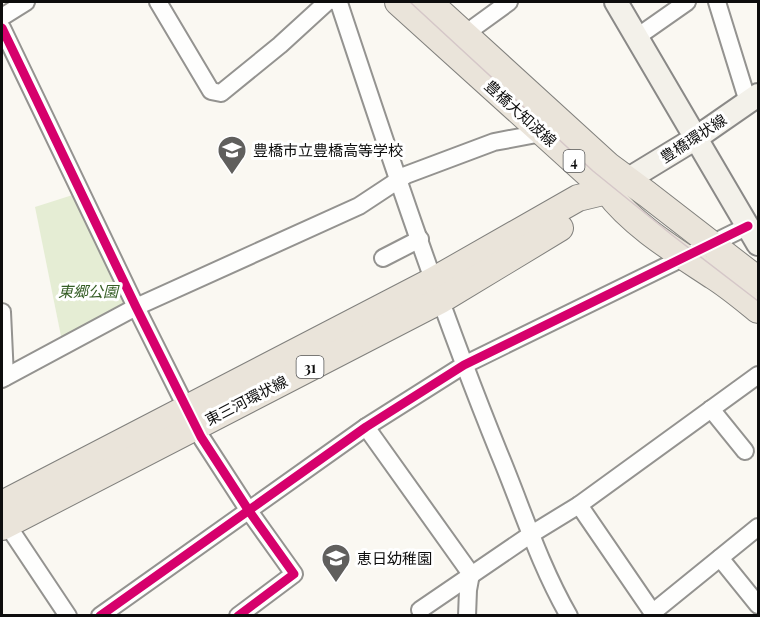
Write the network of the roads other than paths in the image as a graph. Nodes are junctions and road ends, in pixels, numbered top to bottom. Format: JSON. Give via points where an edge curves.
{"nodes":[{"id":1,"x":26,"y":2,"type":"edge"},
{"id":2,"x":158,"y":2,"type":"edge"},
{"id":3,"x":327,"y":2,"type":"edge"},
{"id":4,"x":336,"y":2,"type":"edge"},
{"id":5,"x":398,"y":2,"type":"edge"},
{"id":6,"x":429,"y":2,"type":"edge"},
{"id":7,"x":616,"y":2,"type":"edge"},
{"id":8,"x":687,"y":2,"type":"edge"},
{"id":9,"x":717,"y":2,"type":"edge"},
{"id":10,"x":503,"y":3,"type":"edge"},
{"id":11,"x":2,"y":17,"type":"edge"},
{"id":12,"x":2,"y":28,"type":"edge"},
{"id":13,"x":637,"y":37,"type":"junction"},
{"id":14,"x":456,"y":40,"type":"junction"},
{"id":15,"x":753,"y":99,"type":"edge"},
{"id":16,"x":542,"y":133,"type":"junction"},
{"id":17,"x":696,"y":138,"type":"junction"},
{"id":18,"x":398,"y":181,"type":"junction"},
{"id":19,"x":617,"y":185,"type":"junction"},
{"id":20,"x":753,"y":235,"type":"edge"},
{"id":21,"x":420,"y":240,"type":"junction"},
{"id":22,"x":711,"y":245,"type":"junction"},
{"id":23,"x":383,"y":258,"type":"dead end"},
{"id":24,"x":685,"y":258,"type":"junction"},
{"id":25,"x":759,"y":280,"type":"edge"},
{"id":26,"x":437,"y":290,"type":"junction"},
{"id":27,"x":136,"y":307,"type":"junction"},
{"id":28,"x":759,"y":310,"type":"edge"},
{"id":29,"x":2,"y":312,"type":"edge"},
{"id":30,"x":464,"y":365,"type":"junction"},
{"id":31,"x":759,"y":375,"type":"edge"},
{"id":32,"x":3,"y":378,"type":"edge"},
{"id":33,"x":711,"y":409,"type":"junction"},
{"id":34,"x":193,"y":417,"type":"junction"},
{"id":35,"x":366,"y":427,"type":"junction"},
{"id":36,"x":745,"y":451,"type":"dead end"},
{"id":37,"x":579,"y":505,"type":"junction"},
{"id":38,"x":249,"y":511,"type":"junction"},
{"id":39,"x":3,"y":518,"type":"edge"},
{"id":40,"x":759,"y":527,"type":"edge"},
{"id":41,"x":530,"y":535,"type":"junction"},
{"id":42,"x":720,"y":558,"type":"junction"},
{"id":43,"x":471,"y":574,"type":"junction"},
{"id":44,"x":759,"y":605,"type":"edge"},
{"id":45,"x":420,"y":610,"type":"dead end"},
{"id":46,"x":653,"y":614,"type":"edge"},
{"id":47,"x":68,"y":615,"type":"edge"},
{"id":48,"x":100,"y":615,"type":"edge"},
{"id":49,"x":238,"y":615,"type":"edge"},
{"id":50,"x":467,"y":615,"type":"edge"},
{"id":51,"x":569,"y":615,"type":"edge"}],
"edges":[{"from":1,"to":11,"type":"street"},
{"from":2,"to":3,"type":"street","via":[[211,92],[221,93]]},
{"from":4,"to":18,"type":"street"},
{"from":5,"to":14,"type":"main road","name":"豊橋大知波線","number":"4"},
{"from":6,"to":14,"type":"main road","name":"豊橋大知波線","number":"4"},
{"from":7,"to":13,"type":"street"},
{"from":8,"to":13,"type":"street"},
{"from":9,"to":15,"type":"street"},
{"from":10,"to":14,"type":"street"},
{"from":12,"to":27,"type":"street"},
{"from":13,"to":17,"type":"street"},
{"from":14,"to":16,"type":"main road","name":"豊橋大知波線","number":"4"},
{"from":14,"to":19,"type":"main road","name":"豊橋大知波線","number":"4","via":[[609,166]]},
{"from":15,"to":17,"type":"street","name":"豊橋環状線"},
{"from":16,"to":18,"type":"street","via":[[494,142]]},
{"from":16,"to":19,"type":"main road","name":"豊橋大知波線","number":"4"},
{"from":17,"to":19,"type":"street","name":"豊橋環状線"},
{"from":17,"to":20,"type":"street"},
{"from":18,"to":21,"type":"street"},
{"from":18,"to":27,"type":"street","via":[[359,206]]},
{"from":19,"to":22,"type":"main road","name":"豊橋大知波線","number":"4"},
{"from":19,"to":24,"type":"main road","name":"豊橋大知波線","number":"4","via":[[619,207]]},
{"from":19,"to":26,"type":"main road","name":"東三河環状線","number":"31","via":[[589,211]]},
{"from":20,"to":22,"type":"street"},
{"from":21,"to":23,"type":"street"},
{"from":21,"to":26,"type":"street"},
{"from":22,"to":24,"type":"street"},
{"from":22,"to":25,"type":"main road","name":"豊橋大知波線","number":"4"},
{"from":24,"to":28,"type":"main road","name":"豊橋大知波線","number":"4"},
{"from":24,"to":30,"type":"street"},
{"from":26,"to":30,"type":"street"},
{"from":26,"to":34,"type":"main road","name":"東三河環状線","number":"31"},
{"from":27,"to":32,"type":"street"},
{"from":27,"to":34,"type":"street"},
{"from":29,"to":32,"type":"street"},
{"from":30,"to":35,"type":"street"},
{"from":30,"to":41,"type":"street"},
{"from":31,"to":33,"type":"street"},
{"from":33,"to":36,"type":"street"},
{"from":33,"to":37,"type":"street"},
{"from":34,"to":38,"type":"street","via":[[201,437]]},
{"from":34,"to":39,"type":"main road","name":"東三河環状線","number":"31"},
{"from":35,"to":38,"type":"street"},
{"from":35,"to":43,"type":"street"},
{"from":37,"to":41,"type":"street"},
{"from":37,"to":46,"type":"street"},
{"from":38,"to":48,"type":"street"},
{"from":38,"to":49,"type":"street","via":[[294,574]]},
{"from":39,"to":47,"type":"street"},
{"from":40,"to":42,"type":"street"},
{"from":41,"to":43,"type":"street"},
{"from":41,"to":51,"type":"street"},
{"from":42,"to":44,"type":"street"},
{"from":42,"to":46,"type":"street"},
{"from":43,"to":45,"type":"street"},
{"from":43,"to":50,"type":"street"}]}
